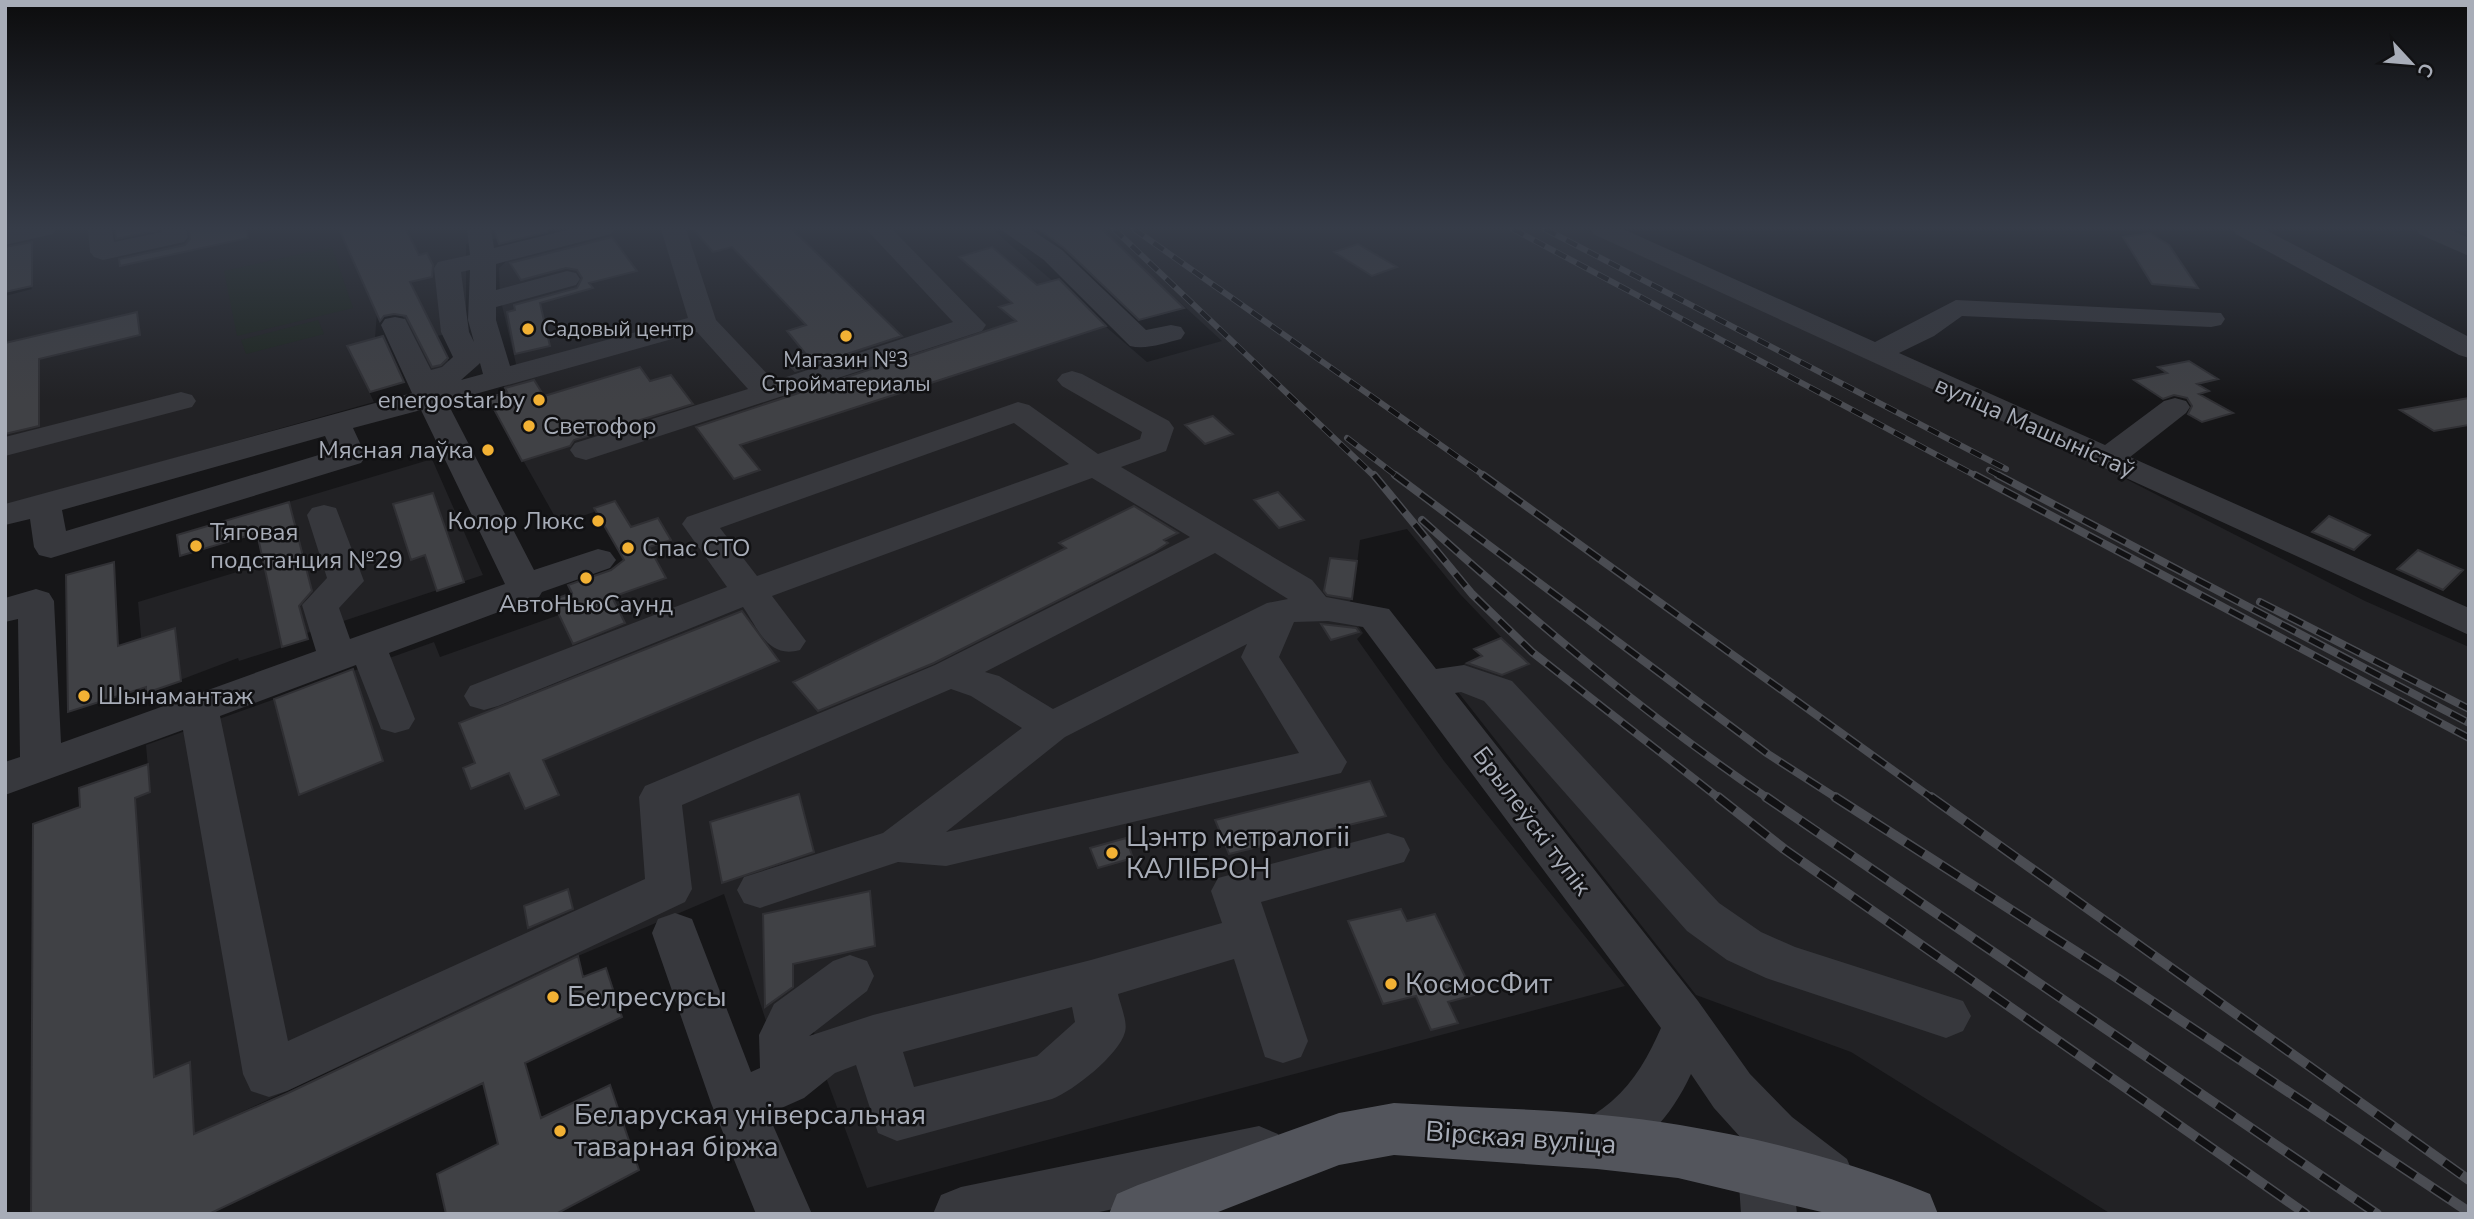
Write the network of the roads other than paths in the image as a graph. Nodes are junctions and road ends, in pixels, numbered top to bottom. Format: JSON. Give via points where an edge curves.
{"nodes":[{"id":1,"x":449,"y":286,"type":"edge"},
{"id":2,"x":482,"y":286,"type":"edge"},
{"id":3,"x":542,"y":286,"type":"edge"},
{"id":4,"x":691,"y":286,"type":"edge"},
{"id":5,"x":935,"y":286,"type":"edge"},
{"id":6,"x":1085,"y":286,"type":"edge"},
{"id":7,"x":1727,"y":286,"type":"edge"},
{"id":8,"x":2351,"y":286,"type":"edge"},
{"id":9,"x":482,"y":302,"type":"junction"},
{"id":10,"x":2211,"y":319,"type":"dead end"},
{"id":11,"x":703,"y":322,"type":"junction"},
{"id":12,"x":395,"y":325,"type":"dead end"},
{"id":13,"x":1171,"y":333,"type":"dead end"},
{"id":14,"x":2469,"y":349,"type":"edge"},
{"id":15,"x":1874,"y":354,"type":"junction"},
{"id":16,"x":499,"y":379,"type":"junction"},
{"id":17,"x":1072,"y":380,"type":"dead end"},
{"id":18,"x":427,"y":390,"type":"junction"},
{"id":19,"x":768,"y":393,"type":"junction"},
{"id":20,"x":181,"y":401,"type":"dead end"},
{"id":21,"x":2175,"y":407,"type":"dead end"},
{"id":22,"x":5,"y":447,"type":"edge"},
{"id":23,"x":586,"y":450,"type":"dead end"},
{"id":24,"x":2107,"y":459,"type":"junction"},
{"id":25,"x":1098,"y":467,"type":"junction"},
{"id":26,"x":5,"y":515,"type":"edge"},
{"id":27,"x":324,"y":515,"type":"dead end"},
{"id":28,"x":1216,"y":538,"type":"junction"},
{"id":29,"x":598,"y":560,"type":"dead end"},
{"id":30,"x":524,"y":586,"type":"junction"},
{"id":31,"x":750,"y":591,"type":"junction"},
{"id":32,"x":1297,"y":609,"type":"junction"},
{"id":33,"x":5,"y":610,"type":"edge"},
{"id":34,"x":2469,"y":623,"type":"edge"},
{"id":35,"x":787,"y":641,"type":"dead end"},
{"id":36,"x":352,"y":652,"type":"junction"},
{"id":37,"x":949,"y":674,"type":"junction"},
{"id":38,"x":1427,"y":684,"type":"junction"},
{"id":39,"x":484,"y":696,"type":"dead end"},
{"id":40,"x":199,"y":708,"type":"junction"},
{"id":41,"x":395,"y":719,"type":"dead end"},
{"id":42,"x":1051,"y":727,"type":"junction"},
{"id":43,"x":23,"y":773,"type":"edge"},
{"id":44,"x":898,"y":845,"type":"junction"},
{"id":45,"x":1388,"y":850,"type":"dead end"},
{"id":46,"x":760,"y":890,"type":"dead end"},
{"id":47,"x":675,"y":933,"type":"dead end"},
{"id":48,"x":1250,"y":935,"type":"junction"},
{"id":49,"x":850,"y":976,"type":"dead end"},
{"id":50,"x":1091,"y":981,"type":"junction"},
{"id":51,"x":1946,"y":1016,"type":"dead end"},
{"id":52,"x":1687,"y":1025,"type":"junction"},
{"id":53,"x":873,"y":1037,"type":"junction"},
{"id":54,"x":1283,"y":1041,"type":"dead end"},
{"id":55,"x":786,"y":1081,"type":"junction"},
{"id":56,"x":737,"y":1103,"type":"junction"},
{"id":57,"x":1339,"y":1139,"type":"junction"},
{"id":58,"x":1597,"y":1142,"type":"junction"},
{"id":59,"x":1842,"y":1189,"type":"junction"},
{"id":60,"x":1767,"y":1191,"type":"edge"},
{"id":61,"x":784,"y":1214,"type":"edge"},
{"id":62,"x":961,"y":1214,"type":"edge"},
{"id":63,"x":1138,"y":1214,"type":"edge"},
{"id":64,"x":1909,"y":1214,"type":"edge"}],
"edges":[{"from":1,"to":18,"type":"street","via":[[455,332],[468,359]]},
{"from":2,"to":9,"type":"street"},
{"from":3,"to":9,"type":"street"},
{"from":4,"to":11,"type":"street"},
{"from":5,"to":19,"type":"street","via":[[972,325]]},
{"from":6,"to":13,"type":"street","via":[[1140,340]]},
{"from":7,"to":15,"type":"street","name":"вуліца Машыністаў"},
{"from":8,"to":14,"type":"street"},
{"from":9,"to":16,"type":"street","via":[[482,320]]},
{"from":10,"to":15,"type":"street","via":[[1956,308],[1924,330]]},
{"from":11,"to":16,"type":"street"},
{"from":11,"to":19,"type":"street"},
{"from":12,"to":18,"type":"street"},
{"from":15,"to":24,"type":"street","name":"вуліца Машыністаў"},
{"from":16,"to":18,"type":"street"},
{"from":17,"to":25,"type":"street","via":[[1158,428],[1155,444]]},
{"from":18,"to":26,"type":"street","via":[[335,424],[350,456],[51,547],[45,505]]},
{"from":18,"to":30,"type":"street"},
{"from":19,"to":23,"type":"street"},
{"from":20,"to":22,"type":"street"},
{"from":21,"to":24,"type":"street"},
{"from":24,"to":34,"type":"street","name":"вуліца Машыністаў"},
{"from":25,"to":28,"type":"street"},
{"from":25,"to":31,"type":"street"},
{"from":25,"to":31,"type":"street","via":[[1018,411],[699,524]]},
{"from":27,"to":36,"type":"street","via":[[346,581],[320,605]]},
{"from":28,"to":32,"type":"street","via":[[1299,588]]},
{"from":28,"to":37,"type":"lane"},
{"from":29,"to":30,"type":"street"},
{"from":30,"to":36,"type":"street","via":[[526,589]]},
{"from":31,"to":35,"type":"street"},
{"from":31,"to":39,"type":"street"},
{"from":32,"to":38,"type":"street","name":"Брылеўскі тупік","via":[[1346,608],[1376,618]]},
{"from":32,"to":42,"type":"street"},
{"from":32,"to":44,"type":"street","via":[[1260,657],[1326,762],[946,849]]},
{"from":33,"to":43,"type":"street","via":[[36,601]]},
{"from":36,"to":40,"type":"street"},
{"from":36,"to":41,"type":"street"},
{"from":37,"to":40,"type":"street","via":[[660,797],[669,889],[269,1074]]},
{"from":37,"to":42,"type":"street","via":[[985,686]]},
{"from":38,"to":51,"type":"street","via":[[1464,678],[1498,691],[1703,917],[1744,946],[1783,964]]},
{"from":38,"to":52,"type":"street","name":"Брылеўскі тупік"},
{"from":40,"to":43,"type":"street"},
{"from":42,"to":44,"type":"street"},
{"from":44,"to":46,"type":"street"},
{"from":45,"to":48,"type":"street","via":[[1234,891]]},
{"from":47,"to":56,"type":"street"},
{"from":48,"to":50,"type":"street"},
{"from":48,"to":54,"type":"street"},
{"from":49,"to":55,"type":"street","via":[[791,1019],[784,1035]]},
{"from":50,"to":53,"type":"street"},
{"from":50,"to":53,"type":"street","via":[[1101,1031],[1052,1076],[897,1116]]},
{"from":52,"to":58,"type":"street","via":[[1659,1089],[1634,1118]]},
{"from":52,"to":59,"type":"street","name":"Брылеўскі тупік","via":[[1732,1091],[1773,1135]]},
{"from":53,"to":55,"type":"street","via":[[818,1056]]},
{"from":55,"to":56,"type":"street"},
{"from":56,"to":61,"type":"street"},
{"from":57,"to":58,"type":"main road","name":"Вірская вуліца","via":[[1394,1129]]},
{"from":57,"to":62,"type":"street","via":[[1214,1158]]},
{"from":57,"to":63,"type":"main road","name":"Вірская вуліца"},
{"from":58,"to":60,"type":"main road","name":"Вірская вуліца","via":[[1678,1152]]},
{"from":59,"to":60,"type":"main road","name":"Вірская вуліца"},
{"from":59,"to":64,"type":"main road","name":"Вірская вуліца"}]}
